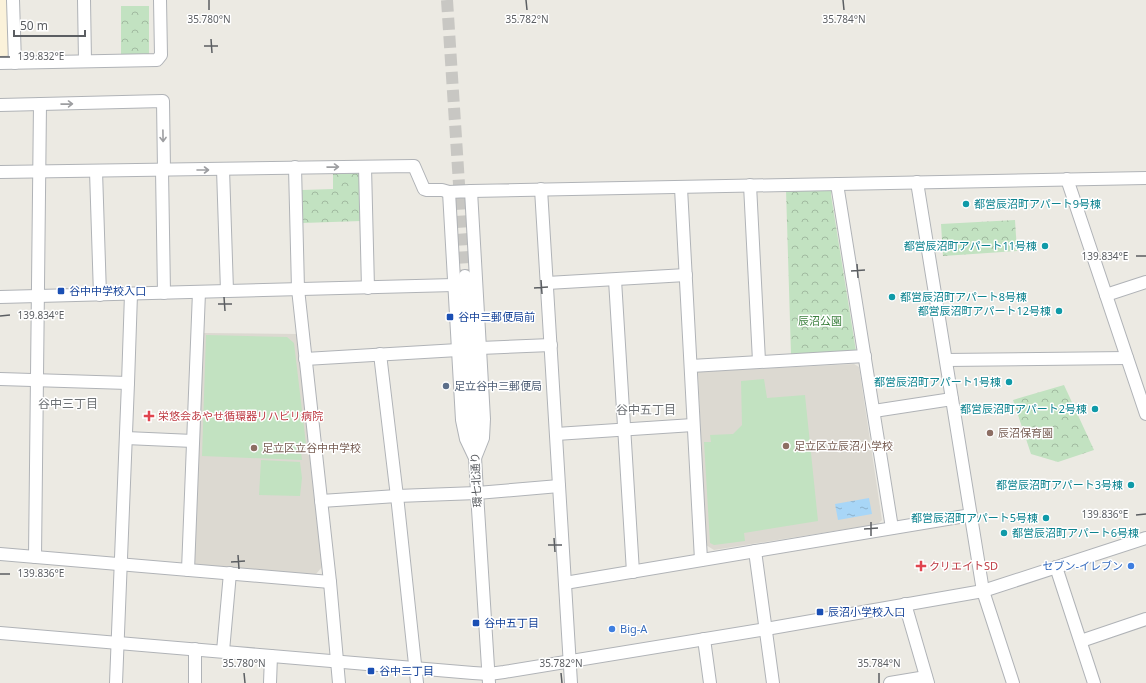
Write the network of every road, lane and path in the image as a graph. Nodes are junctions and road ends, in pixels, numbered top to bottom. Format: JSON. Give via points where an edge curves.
{"nodes":[{"id":1,"x":14,"y":0,"type":"edge"},
{"id":2,"x":84,"y":0,"type":"edge"},
{"id":3,"x":160,"y":0,"type":"edge"},
{"id":4,"x":85,"y":61,"type":"junction"},
{"id":5,"x":15,"y":63,"type":"junction"},
{"id":6,"x":0,"y":64,"type":"edge"},
{"id":7,"x":40,"y":104,"type":"junction"},
{"id":8,"x":0,"y":105,"type":"edge"},
{"id":9,"x":366,"y":166,"type":"junction"},
{"id":10,"x":295,"y":167,"type":"junction"},
{"id":11,"x":163,"y":170,"type":"junction"},
{"id":12,"x":223,"y":170,"type":"junction"},
{"id":13,"x":39,"y":171,"type":"junction"},
{"id":14,"x":96,"y":171,"type":"junction"},
{"id":15,"x":0,"y":172,"type":"edge"},
{"id":16,"x":1146,"y":178,"type":"edge"},
{"id":17,"x":1067,"y":182,"type":"junction"},
{"id":18,"x":837,"y":184,"type":"junction"},
{"id":19,"x":750,"y":185,"type":"junction"},
{"id":20,"x":918,"y":185,"type":"junction"},
{"id":21,"x":681,"y":188,"type":"junction"},
{"id":22,"x":542,"y":190,"type":"junction"},
{"id":23,"x":470,"y":191,"type":"junction"},
{"id":24,"x":449,"y":192,"type":"junction"},
{"id":25,"x":686,"y":275,"type":"junction"},
{"id":26,"x":465,"y":276,"type":"tunnel mouth"},
{"id":27,"x":615,"y":280,"type":"junction"},
{"id":28,"x":1146,"y":282,"type":"edge"},
{"id":29,"x":547,"y":283,"type":"junction"},
{"id":30,"x":454,"y":285,"type":"junction"},
{"id":31,"x":368,"y":288,"type":"junction"},
{"id":32,"x":298,"y":290,"type":"junction"},
{"id":33,"x":227,"y":291,"type":"junction"},
{"id":34,"x":199,"y":292,"type":"junction"},
{"id":35,"x":164,"y":293,"type":"junction"},
{"id":36,"x":100,"y":294,"type":"junction"},
{"id":37,"x":131,"y":294,"type":"junction"},
{"id":38,"x":1106,"y":295,"type":"junction"},
{"id":39,"x":38,"y":296,"type":"junction"},
{"id":40,"x":0,"y":297,"type":"edge"},
{"id":41,"x":551,"y":345,"type":"junction"},
{"id":42,"x":480,"y":348,"type":"junction"},
{"id":43,"x":458,"y":350,"type":"junction"},
{"id":44,"x":380,"y":354,"type":"junction"},
{"id":45,"x":865,"y":356,"type":"junction"},
{"id":46,"x":1127,"y":358,"type":"junction"},
{"id":47,"x":306,"y":359,"type":"junction"},
{"id":48,"x":946,"y":360,"type":"junction"},
{"id":49,"x":759,"y":362,"type":"junction"},
{"id":50,"x":691,"y":366,"type":"junction"},
{"id":51,"x":0,"y":379,"type":"edge"},
{"id":52,"x":37,"y":380,"type":"junction"},
{"id":53,"x":128,"y":383,"type":"junction"},
{"id":54,"x":952,"y":399,"type":"junction"},
{"id":55,"x":874,"y":411,"type":"junction"},
{"id":56,"x":1146,"y":414,"type":"edge"},
{"id":57,"x":693,"y":424,"type":"junction"},
{"id":58,"x":624,"y":429,"type":"junction"},
{"id":59,"x":556,"y":434,"type":"junction"},
{"id":60,"x":126,"y":438,"type":"junction"},
{"id":61,"x":193,"y":441,"type":"junction"},
{"id":62,"x":475,"y":458,"type":"junction"},
{"id":63,"x":559,"y":486,"type":"junction"},
{"id":64,"x":477,"y":493,"type":"junction"},
{"id":65,"x":397,"y":496,"type":"junction"},
{"id":66,"x":321,"y":501,"type":"junction"},
{"id":67,"x":971,"y":515,"type":"junction"},
{"id":68,"x":892,"y":528,"type":"junction"},
{"id":69,"x":1146,"y":538,"type":"edge"},
{"id":70,"x":755,"y":551,"type":"junction"},
{"id":71,"x":0,"y":554,"type":"edge"},
{"id":72,"x":35,"y":557,"type":"junction"},
{"id":73,"x":701,"y":560,"type":"junction"},
{"id":74,"x":121,"y":564,"type":"junction"},
{"id":75,"x":1056,"y":567,"type":"junction"},
{"id":76,"x":188,"y":570,"type":"junction"},
{"id":77,"x":633,"y":572,"type":"junction"},
{"id":78,"x":230,"y":574,"type":"junction"},
{"id":79,"x":330,"y":582,"type":"junction"},
{"id":80,"x":565,"y":582,"type":"junction"},
{"id":81,"x":983,"y":591,"type":"junction"},
{"id":82,"x":905,"y":604,"type":"junction"},
{"id":83,"x":1145,"y":622,"type":"edge"},
{"id":84,"x":766,"y":629,"type":"junction"},
{"id":85,"x":0,"y":633,"type":"edge"},
{"id":86,"x":704,"y":639,"type":"junction"},
{"id":87,"x":1081,"y":641,"type":"junction"},
{"id":88,"x":118,"y":643,"type":"junction"},
{"id":89,"x":195,"y":649,"type":"junction"},
{"id":90,"x":223,"y":651,"type":"junction"},
{"id":91,"x":271,"y":656,"type":"junction"},
{"id":92,"x":570,"y":661,"type":"junction"},
{"id":93,"x":338,"y":662,"type":"junction"},
{"id":94,"x":416,"y":669,"type":"junction"},
{"id":95,"x":489,"y":678,"type":"edge"},
{"id":96,"x":927,"y":680,"type":"edge"},
{"id":97,"x":116,"y":683,"type":"edge"},
{"id":98,"x":195,"y":683,"type":"edge"},
{"id":99,"x":270,"y":683,"type":"edge"},
{"id":100,"x":339,"y":683,"type":"edge"},
{"id":101,"x":417,"y":683,"type":"edge"},
{"id":102,"x":571,"y":683,"type":"edge"},
{"id":103,"x":710,"y":683,"type":"edge"},
{"id":104,"x":773,"y":683,"type":"edge"},
{"id":105,"x":890,"y":683,"type":"edge"},
{"id":106,"x":1013,"y":683,"type":"edge"},
{"id":107,"x":1094,"y":683,"type":"edge"}],
"edges":[{"from":1,"to":5,"type":"street"},
{"from":2,"to":4,"type":"street"},
{"from":3,"to":4,"type":"street","via":[[161,55],[157,60]]},
{"from":4,"to":5,"type":"street"},
{"from":5,"to":6,"type":"street"},
{"from":7,"to":8,"type":"street"},
{"from":7,"to":11,"type":"street","one_way":true,"via":[[162,101]]},
{"from":7,"to":13,"type":"street"},
{"from":10,"to":9,"type":"street","one_way":true},
{"from":9,"to":24,"type":"street","via":[[414,166],[424,189]]},
{"from":9,"to":31,"type":"street"},
{"from":10,"to":12,"type":"street"},
{"from":10,"to":32,"type":"street"},
{"from":11,"to":12,"type":"street","one_way":true},
{"from":11,"to":14,"type":"street"},
{"from":11,"to":35,"type":"street"},
{"from":12,"to":33,"type":"street"},
{"from":13,"to":14,"type":"street"},
{"from":13,"to":15,"type":"street"},
{"from":13,"to":39,"type":"street"},
{"from":14,"to":36,"type":"street"},
{"from":16,"to":17,"type":"street"},
{"from":17,"to":20,"type":"street"},
{"from":17,"to":38,"type":"street"},
{"from":18,"to":19,"type":"street"},
{"from":18,"to":20,"type":"street"},
{"from":18,"to":45,"type":"street"},
{"from":19,"to":21,"type":"street"},
{"from":19,"to":49,"type":"street"},
{"from":20,"to":48,"type":"street"},
{"from":21,"to":22,"type":"street"},
{"from":21,"to":25,"type":"street"},
{"from":22,"to":23,"type":"street"},
{"from":22,"to":29,"type":"street"},
{"from":23,"to":24,"type":"street"},
{"from":23,"to":42,"type":"street"},
{"from":24,"to":30,"type":"street"},
{"from":25,"to":27,"type":"street"},
{"from":25,"to":50,"type":"street"},
{"from":26,"to":62,"type":"street","name":"環七北通り"},
{"from":27,"to":29,"type":"street"},
{"from":27,"to":58,"type":"street"},
{"from":28,"to":38,"type":"street"},
{"from":29,"to":41,"type":"street"},
{"from":30,"to":31,"type":"street"},
{"from":30,"to":43,"type":"street"},
{"from":31,"to":32,"type":"street"},
{"from":32,"to":33,"type":"street"},
{"from":32,"to":47,"type":"street"},
{"from":33,"to":34,"type":"street"},
{"from":34,"to":35,"type":"street"},
{"from":34,"to":61,"type":"street"},
{"from":35,"to":37,"type":"street"},
{"from":36,"to":37,"type":"street"},
{"from":36,"to":39,"type":"street"},
{"from":37,"to":53,"type":"street"},
{"from":38,"to":46,"type":"street"},
{"from":39,"to":40,"type":"street"},
{"from":39,"to":52,"type":"street"},
{"from":41,"to":42,"type":"street"},
{"from":41,"to":59,"type":"street"},
{"from":42,"to":62,"type":"street","via":[[484,419],[482,438]]},
{"from":43,"to":44,"type":"street"},
{"from":43,"to":62,"type":"street","via":[[462,420],[466,439]]},
{"from":44,"to":47,"type":"street"},
{"from":44,"to":65,"type":"street"},
{"from":45,"to":49,"type":"street"},
{"from":45,"to":55,"type":"street"},
{"from":46,"to":48,"type":"street"},
{"from":46,"to":56,"type":"street"},
{"from":47,"to":66,"type":"street"},
{"from":48,"to":54,"type":"street"},
{"from":49,"to":50,"type":"street"},
{"from":50,"to":57,"type":"street"},
{"from":51,"to":52,"type":"street"},
{"from":52,"to":53,"type":"street"},
{"from":52,"to":72,"type":"street"},
{"from":53,"to":60,"type":"street"},
{"from":54,"to":55,"type":"street"},
{"from":54,"to":67,"type":"street"},
{"from":55,"to":68,"type":"street"},
{"from":57,"to":58,"type":"street"},
{"from":57,"to":73,"type":"street"},
{"from":58,"to":59,"type":"street"},
{"from":58,"to":77,"type":"street"},
{"from":59,"to":63,"type":"street"},
{"from":60,"to":61,"type":"street"},
{"from":60,"to":74,"type":"street"},
{"from":61,"to":76,"type":"street"},
{"from":62,"to":64,"type":"street","name":"環七北通り"},
{"from":63,"to":64,"type":"street"},
{"from":63,"to":80,"type":"street"},
{"from":64,"to":65,"type":"street"},
{"from":64,"to":95,"type":"street","name":"環七北通り"},
{"from":65,"to":66,"type":"street"},
{"from":65,"to":94,"type":"street"},
{"from":66,"to":79,"type":"street"},
{"from":67,"to":68,"type":"street"},
{"from":67,"to":81,"type":"street"},
{"from":68,"to":70,"type":"street"},
{"from":69,"to":75,"type":"street"},
{"from":70,"to":73,"type":"street"},
{"from":70,"to":84,"type":"street"},
{"from":71,"to":72,"type":"street"},
{"from":72,"to":74,"type":"street"},
{"from":73,"to":77,"type":"street"},
{"from":74,"to":76,"type":"street"},
{"from":74,"to":88,"type":"street"},
{"from":75,"to":81,"type":"street"},
{"from":75,"to":87,"type":"street"},
{"from":76,"to":78,"type":"street"},
{"from":77,"to":80,"type":"street"},
{"from":78,"to":79,"type":"street"},
{"from":78,"to":90,"type":"street"},
{"from":79,"to":93,"type":"street"},
{"from":80,"to":92,"type":"street"},
{"from":81,"to":82,"type":"street"},
{"from":81,"to":106,"type":"street"},
{"from":82,"to":84,"type":"street"},
{"from":82,"to":96,"type":"street"},
{"from":83,"to":87,"type":"street"},
{"from":84,"to":86,"type":"street"},
{"from":84,"to":104,"type":"street"},
{"from":85,"to":88,"type":"street"},
{"from":86,"to":92,"type":"street"},
{"from":86,"to":103,"type":"street"},
{"from":87,"to":107,"type":"street"},
{"from":88,"to":89,"type":"street"},
{"from":88,"to":97,"type":"street"},
{"from":89,"to":90,"type":"street"},
{"from":89,"to":98,"type":"street"},
{"from":90,"to":91,"type":"street"},
{"from":91,"to":93,"type":"street"},
{"from":91,"to":99,"type":"street"},
{"from":92,"to":95,"type":"street","via":[[504,672]]},
{"from":92,"to":102,"type":"street"},
{"from":93,"to":94,"type":"street"},
{"from":93,"to":100,"type":"street"},
{"from":94,"to":95,"type":"street","via":[[473,674]]},
{"from":94,"to":101,"type":"street"},
{"from":96,"to":105,"type":"street"}]}
